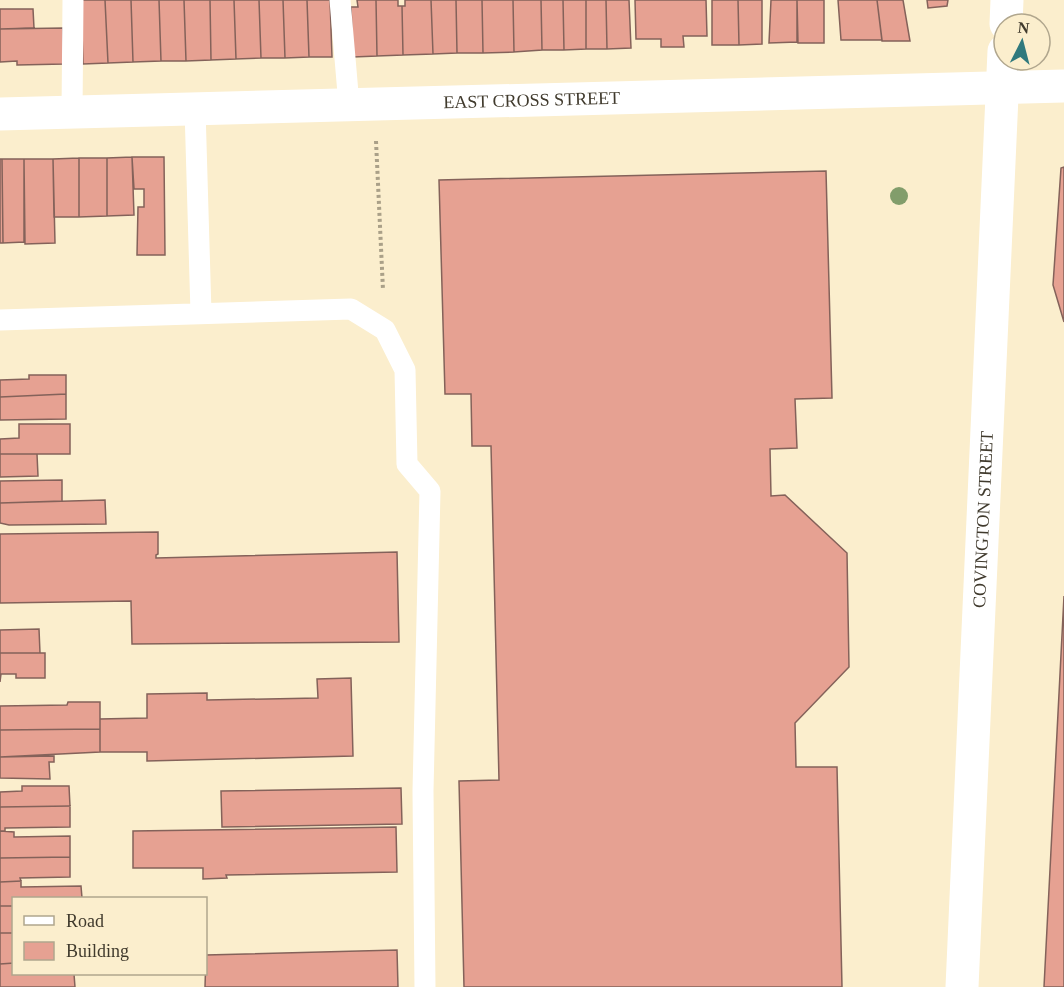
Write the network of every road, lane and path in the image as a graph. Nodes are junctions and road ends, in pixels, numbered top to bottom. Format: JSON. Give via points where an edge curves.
{"nodes":[{"id":1,"x":72,"y":0,"type":"edge"},
{"id":2,"x":340,"y":0,"type":"edge"},
{"id":3,"x":1002,"y":72,"type":"edge"},
{"id":4,"x":1064,"y":86,"type":"edge"},
{"id":5,"x":1001,"y":88,"type":"junction"},
{"id":6,"x":362,"y":105,"type":"junction"},
{"id":7,"x":195,"y":109,"type":"junction"},
{"id":8,"x":72,"y":112,"type":"junction"},
{"id":9,"x":0,"y":114,"type":"edge"},
{"id":10,"x":383,"y":283,"type":"dead end"},
{"id":11,"x":201,"y":313,"type":"junction"},
{"id":12,"x":0,"y":320,"type":"edge"},
{"id":13,"x":425,"y":987,"type":"edge"},
{"id":14,"x":962,"y":987,"type":"edge"}],
"edges":[{"from":1,"to":8,"type":"lane"},
{"from":2,"to":6,"type":"lane"},
{"from":3,"to":5,"type":"street","name":"COVINGTON STREET"},
{"from":4,"to":5,"type":"street","name":"EAST CROSS STREET"},
{"from":5,"to":6,"type":"street","name":"EAST CROSS STREET"},
{"from":5,"to":14,"type":"street","name":"COVINGTON STREET"},
{"from":6,"to":7,"type":"street","name":"EAST CROSS STREET"},
{"from":6,"to":10,"type":"path"},
{"from":7,"to":8,"type":"street","name":"EAST CROSS STREET"},
{"from":7,"to":11,"type":"lane"},
{"from":8,"to":9,"type":"street","name":"EAST CROSS STREET"},
{"from":11,"to":12,"type":"lane"},
{"from":11,"to":13,"type":"lane","via":[[351,309],[385,330],[405,370],[407,464],[430,491],[423,791]]}]}
